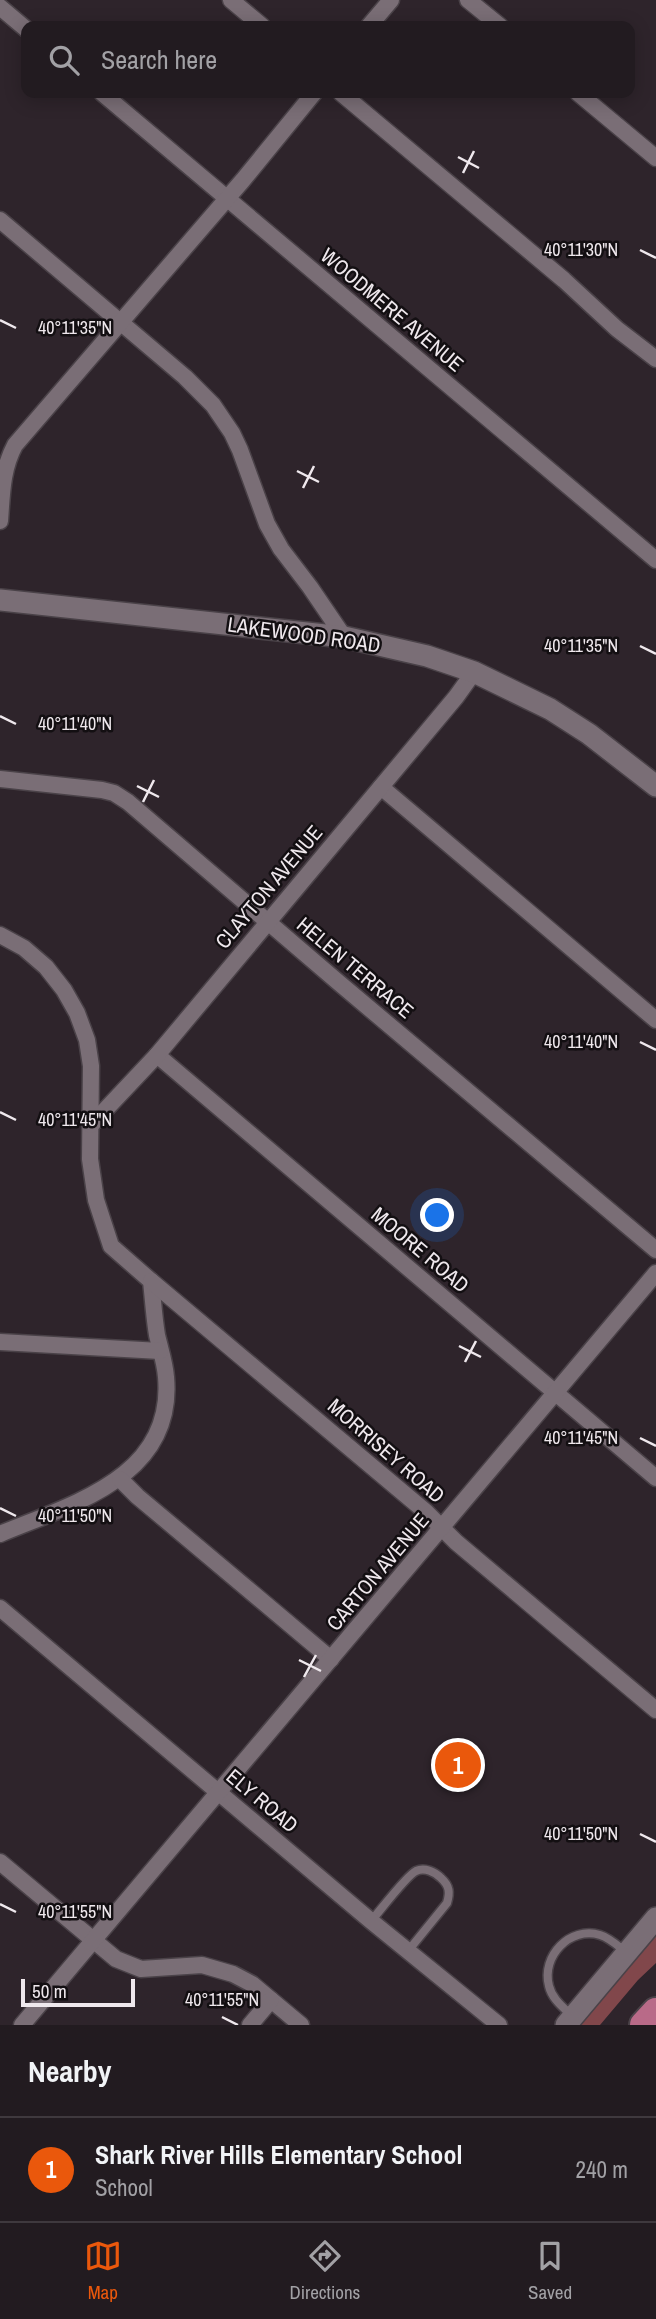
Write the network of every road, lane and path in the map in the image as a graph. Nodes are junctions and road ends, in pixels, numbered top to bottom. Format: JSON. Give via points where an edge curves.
{"nodes":[{"id":1,"x":231,"y":0,"type":"edge"},
{"id":2,"x":391,"y":0,"type":"edge"},
{"id":3,"x":468,"y":0,"type":"edge"},
{"id":4,"x":0,"y":7,"type":"edge"},
{"id":5,"x":256,"y":21,"type":"edge"},
{"id":6,"x":373,"y":21,"type":"edge"},
{"id":7,"x":494,"y":21,"type":"edge"},
{"id":8,"x":21,"y":25,"type":"edge"},
{"id":9,"x":108,"y":98,"type":"edge"},
{"id":10,"x":310,"y":98,"type":"edge"},
{"id":11,"x":347,"y":98,"type":"edge"},
{"id":12,"x":584,"y":98,"type":"edge"},
{"id":13,"x":656,"y":158,"type":"edge"},
{"id":14,"x":226,"y":197,"type":"junction"},
{"id":15,"x":0,"y":220,"type":"edge"},
{"id":16,"x":119,"y":322,"type":"junction"},
{"id":17,"x":656,"y":359,"type":"edge"},
{"id":18,"x":0,"y":521,"type":"edge"},
{"id":19,"x":656,"y":560,"type":"edge"},
{"id":20,"x":0,"y":600,"type":"edge"},
{"id":21,"x":344,"y":637,"type":"junction"},
{"id":22,"x":474,"y":672,"type":"junction"},
{"id":23,"x":0,"y":779,"type":"edge"},
{"id":24,"x":656,"y":786,"type":"edge"},
{"id":25,"x":381,"y":788,"type":"junction"},
{"id":26,"x":268,"y":921,"type":"junction"},
{"id":27,"x":0,"y":935,"type":"edge"},
{"id":28,"x":656,"y":1020,"type":"edge"},
{"id":29,"x":157,"y":1055,"type":"junction"},
{"id":30,"x":91,"y":1125,"type":"junction"},
{"id":31,"x":656,"y":1250,"type":"edge"},
{"id":32,"x":656,"y":1273,"type":"edge"},
{"id":33,"x":151,"y":1281,"type":"junction"},
{"id":34,"x":0,"y":1342,"type":"edge"},
{"id":35,"x":160,"y":1351,"type":"junction"},
{"id":36,"x":556,"y":1393,"type":"junction"},
{"id":37,"x":656,"y":1478,"type":"edge"},
{"id":38,"x":120,"y":1479,"type":"junction"},
{"id":39,"x":442,"y":1528,"type":"junction"},
{"id":40,"x":0,"y":1534,"type":"edge"},
{"id":41,"x":0,"y":1608,"type":"edge"},
{"id":42,"x":331,"y":1659,"type":"junction"},
{"id":43,"x":656,"y":1710,"type":"edge"},
{"id":44,"x":219,"y":1793,"type":"junction"},
{"id":45,"x":0,"y":1863,"type":"edge"},
{"id":46,"x":656,"y":1918,"type":"edge"},
{"id":47,"x":372,"y":1921,"type":"junction"},
{"id":48,"x":93,"y":1941,"type":"junction"},
{"id":49,"x":408,"y":1951,"type":"junction"},
{"id":50,"x":627,"y":1953,"type":"junction"},
{"id":51,"x":271,"y":2000,"type":"junction"},
{"id":52,"x":656,"y":2012,"type":"edge"},
{"id":53,"x":569,"y":2021,"type":"edge"},
{"id":54,"x":22,"y":2025,"type":"edge"},
{"id":55,"x":250,"y":2025,"type":"edge"},
{"id":56,"x":301,"y":2025,"type":"edge"},
{"id":57,"x":499,"y":2025,"type":"edge"},
{"id":58,"x":644,"y":2025,"type":"edge"}],
"edges":[{"from":1,"to":5,"type":"street"},
{"from":2,"to":6,"type":"street"},
{"from":3,"to":7,"type":"street"},
{"from":4,"to":8,"type":"street"},
{"from":9,"to":14,"type":"street","name":"WOODMERE AVENUE"},
{"from":10,"to":14,"type":"street"},
{"from":11,"to":17,"type":"street"},
{"from":12,"to":13,"type":"street"},
{"from":14,"to":16,"type":"street"},
{"from":14,"to":19,"type":"street","name":"WOODMERE AVENUE"},
{"from":15,"to":16,"type":"street"},
{"from":16,"to":18,"type":"street","via":[[15,445],[3,478]]},
{"from":16,"to":21,"type":"street","via":[[185,377],[222,416],[240,450],[267,524]]},
{"from":20,"to":21,"type":"street","name":"LAKEWOOD ROAD"},
{"from":21,"to":22,"type":"street","name":"LAKEWOOD ROAD"},
{"from":22,"to":24,"type":"street","name":"LAKEWOOD ROAD","via":[[570,722]]},
{"from":22,"to":25,"type":"street","name":"CLAYTON AVENUE"},
{"from":23,"to":26,"type":"street","name":"HELEN TERRACE","via":[[114,793]]},
{"from":25,"to":26,"type":"street","name":"CLAYTON AVENUE"},
{"from":25,"to":28,"type":"street"},
{"from":26,"to":29,"type":"street","name":"CLAYTON AVENUE"},
{"from":26,"to":31,"type":"street","name":"HELEN TERRACE"},
{"from":27,"to":30,"type":"street","name":"MORRISEY ROAD","via":[[46,967],[77,1013],[91,1066]]},
{"from":29,"to":30,"type":"street","name":"CLAYTON AVENUE"},
{"from":29,"to":36,"type":"street","name":"MOORE ROAD"},
{"from":30,"to":33,"type":"street","name":"MORRISEY ROAD","via":[[90,1159],[107,1240]]},
{"from":32,"to":36,"type":"street","name":"CARTON AVENUE"},
{"from":33,"to":35,"type":"street"},
{"from":33,"to":39,"type":"street","name":"MORRISEY ROAD"},
{"from":34,"to":35,"type":"street"},
{"from":35,"to":38,"type":"street","via":[[166,1376],[162,1417],[147,1451]]},
{"from":36,"to":37,"type":"street","name":"MOORE ROAD"},
{"from":36,"to":39,"type":"street","name":"CARTON AVENUE"},
{"from":38,"to":40,"type":"street"},
{"from":38,"to":42,"type":"street"},
{"from":39,"to":42,"type":"street","name":"CARTON AVENUE"},
{"from":39,"to":43,"type":"street","name":"MORRISEY ROAD"},
{"from":41,"to":44,"type":"street","name":"ELY ROAD"},
{"from":42,"to":44,"type":"street","name":"CARTON AVENUE"},
{"from":44,"to":47,"type":"street","name":"ELY ROAD"},
{"from":44,"to":48,"type":"street","name":"CARTON AVENUE"},
{"from":45,"to":48,"type":"street"},
{"from":46,"to":50,"type":"street"},
{"from":47,"to":49,"type":"street","name":"ELY ROAD"},
{"from":47,"to":49,"type":"lane","via":[[413,1872],[438,1874],[448,1886],[447,1903]]},
{"from":48,"to":51,"type":"street","via":[[116,1959],[141,1969],[192,1964],[213,1967],[242,1979]]},
{"from":48,"to":54,"type":"street","name":"CARTON AVENUE"},
{"from":49,"to":57,"type":"street","name":"ELY ROAD"},
{"from":50,"to":53,"type":"street"},
{"from":50,"to":53,"type":"lane","via":[[602,1935],[590,1933],[577,1934],[556,1950],[550,1961],[549,1985]]},
{"from":51,"to":55,"type":"street"},
{"from":51,"to":56,"type":"street"},
{"from":52,"to":58,"type":"highway"}]}
